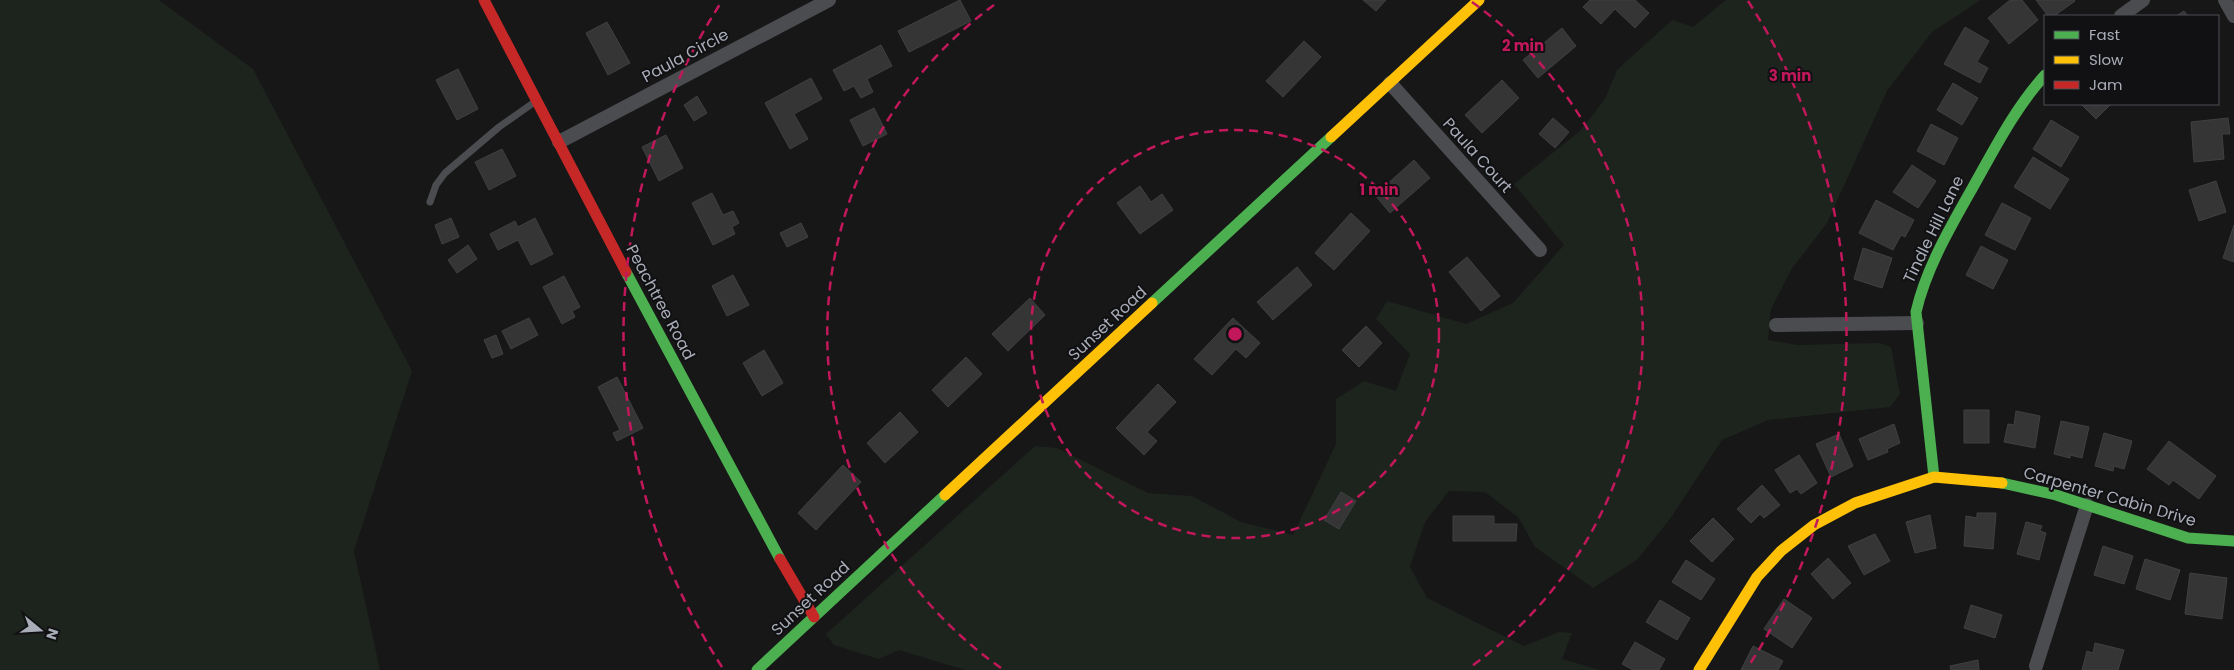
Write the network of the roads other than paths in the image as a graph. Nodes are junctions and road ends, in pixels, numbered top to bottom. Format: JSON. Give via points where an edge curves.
{"nodes":[{"id":1,"x":484,"y":0,"type":"edge"},
{"id":2,"x":829,"y":0,"type":"edge"},
{"id":3,"x":1479,"y":0,"type":"edge"},
{"id":4,"x":2143,"y":0,"type":"edge"},
{"id":5,"x":2225,"y":0,"type":"edge"},
{"id":6,"x":2122,"y":15,"type":"edge"},
{"id":7,"x":2234,"y":16,"type":"edge"},
{"id":8,"x":2044,"y":76,"type":"edge"},
{"id":9,"x":1390,"y":84,"type":"junction"},
{"id":10,"x":536,"y":101,"type":"junction"},
{"id":11,"x":559,"y":142,"type":"junction"},
{"id":12,"x":430,"y":202,"type":"dead end"},
{"id":13,"x":1540,"y":250,"type":"dead end"},
{"id":14,"x":1917,"y":324,"type":"junction"},
{"id":15,"x":1776,"y":325,"type":"dead end"},
{"id":16,"x":1934,"y":477,"type":"junction"},
{"id":17,"x":2087,"y":505,"type":"junction"},
{"id":18,"x":2234,"y":540,"type":"edge"},
{"id":19,"x":814,"y":617,"type":"junction"},
{"id":20,"x":2036,"y":666,"type":"dead end"},
{"id":21,"x":757,"y":670,"type":"edge"},
{"id":22,"x":1699,"y":670,"type":"edge"}],
"edges":[{"from":1,"to":10,"type":"street","name":"Peachtree Road"},
{"from":2,"to":11,"type":"street","name":"Paula Circle"},
{"from":3,"to":9,"type":"street","name":"Sunset Road"},
{"from":4,"to":6,"type":"street"},
{"from":5,"to":7,"type":"street"},
{"from":8,"to":14,"type":"street","name":"Tindle Hill Lane","via":[[2026,96],[2004,131],[1935,257],[1921,289]]},
{"from":9,"to":13,"type":"street","name":"Paula Court"},
{"from":9,"to":19,"type":"street","name":"Sunset Road"},
{"from":10,"to":11,"type":"street","name":"Peachtree Road"},
{"from":10,"to":12,"type":"lane","via":[[499,127],[445,173]]},
{"from":11,"to":19,"type":"street","name":"Peachtree Road","via":[[786,571]]},
{"from":14,"to":15,"type":"street"},
{"from":14,"to":16,"type":"street","name":"Tindle Hill Lane"},
{"from":16,"to":17,"type":"street","name":"Carpenter Cabin Drive","via":[[2018,486]]},
{"from":16,"to":22,"type":"street","name":"Carpenter Cabin Drive","via":[[1855,503],[1814,525],[1781,551],[1757,577]]},
{"from":17,"to":18,"type":"street","name":"Carpenter Cabin Drive","via":[[2188,538]]},
{"from":17,"to":20,"type":"street"},
{"from":19,"to":21,"type":"street","name":"Sunset Road"}]}
